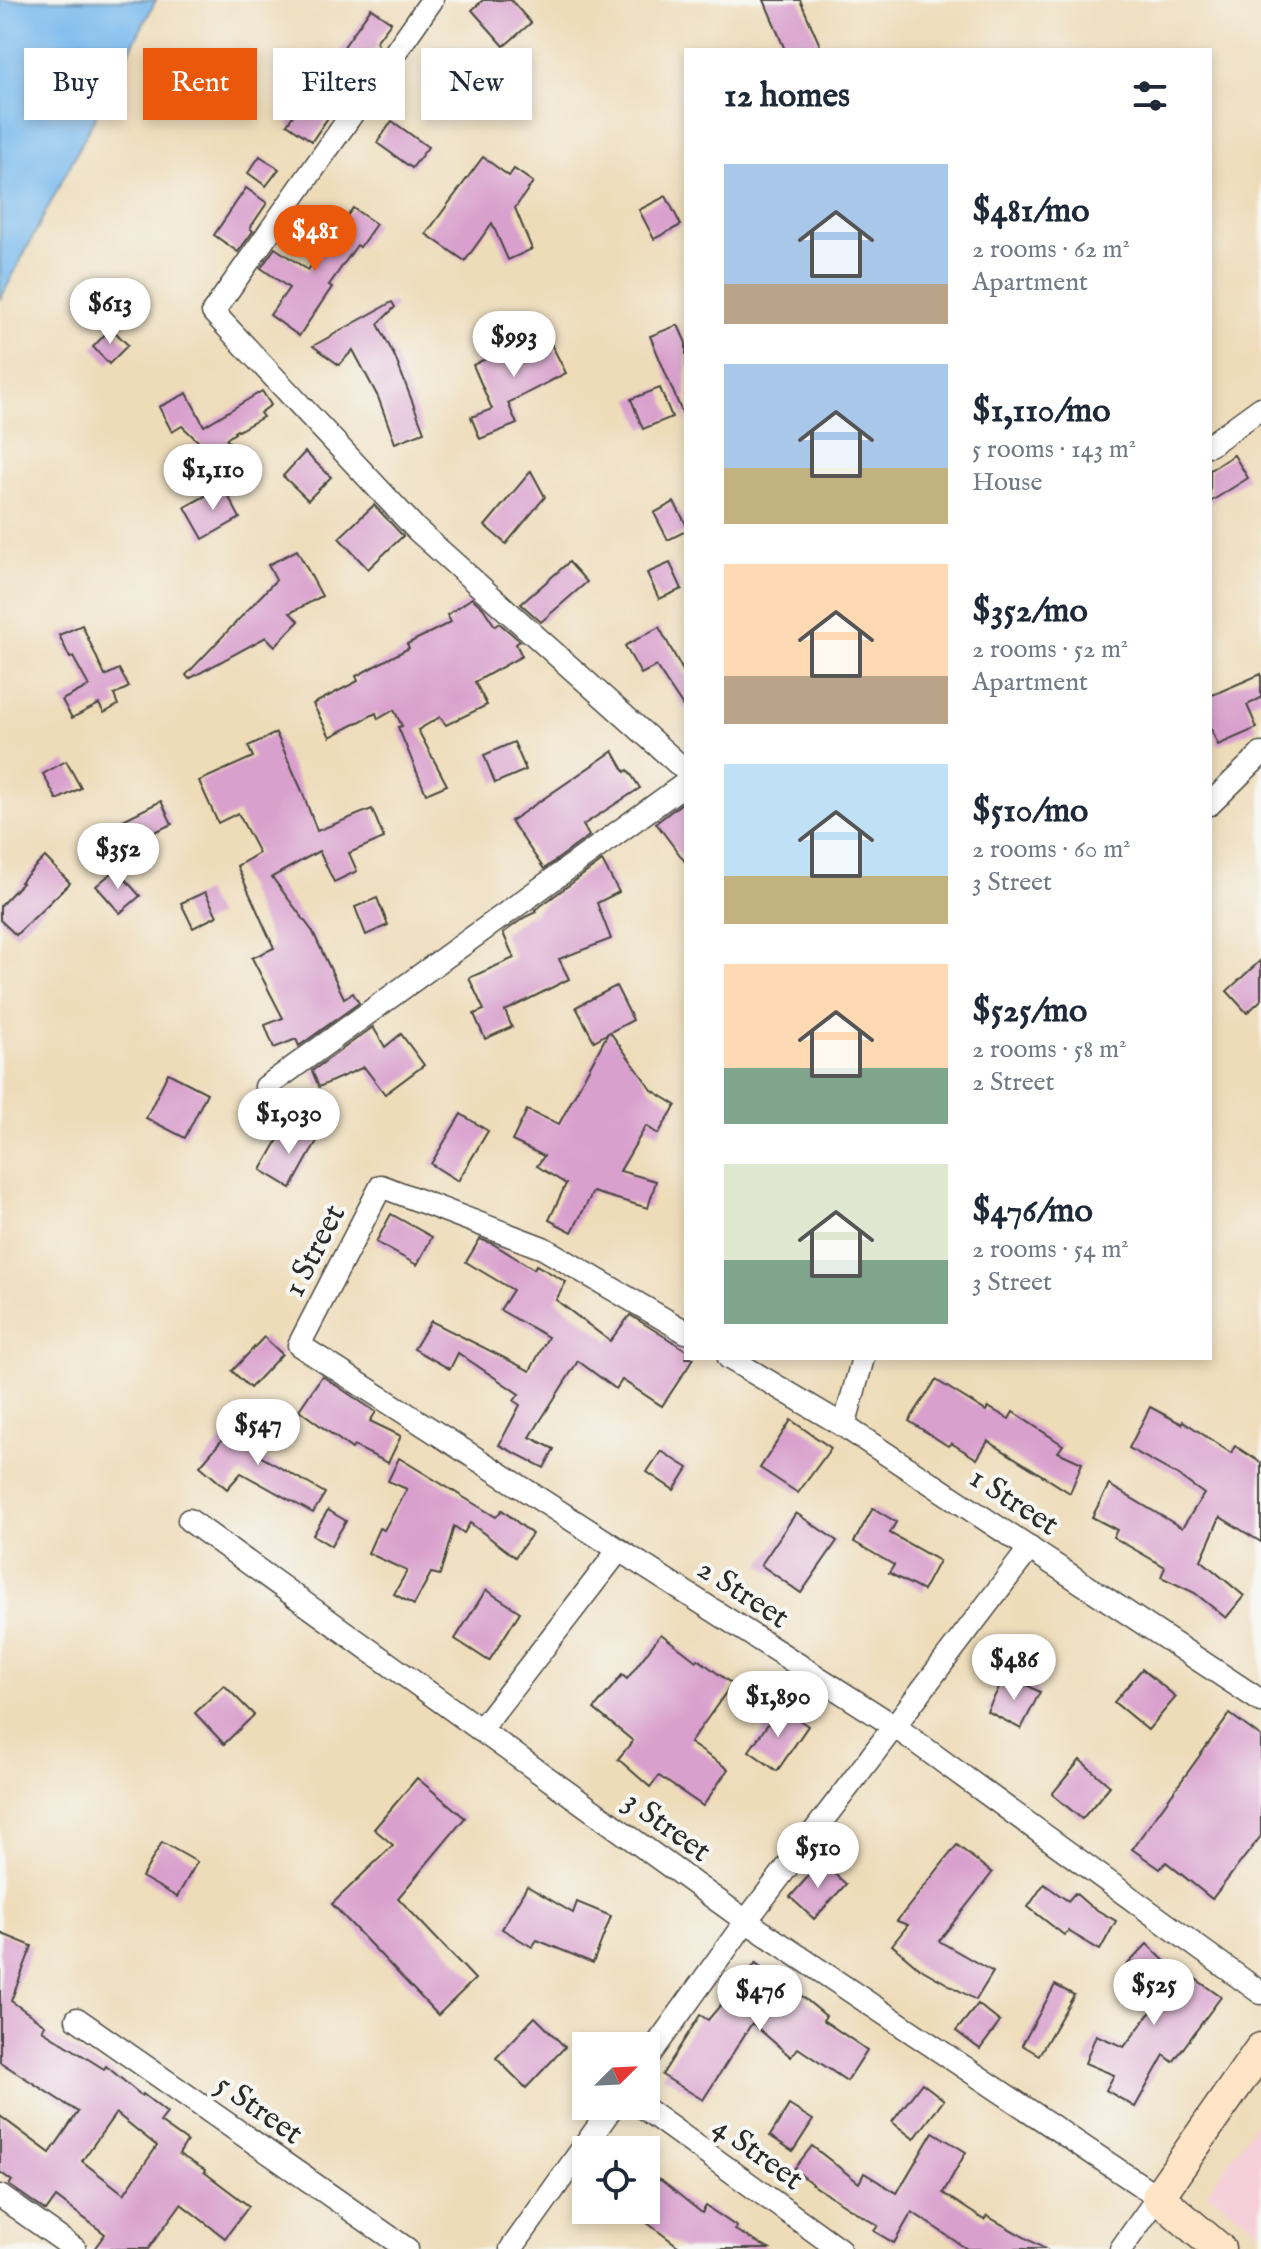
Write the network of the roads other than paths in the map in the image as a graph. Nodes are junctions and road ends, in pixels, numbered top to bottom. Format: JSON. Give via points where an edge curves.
{"nodes":[{"id":1,"x":432,"y":0,"type":"edge"},
{"id":2,"x":1261,"y":408,"type":"edge"},
{"id":3,"x":1212,"y":444,"type":"edge"},
{"id":4,"x":1261,"y":754,"type":"edge"},
{"id":5,"x":684,"y":769,"type":"edge"},
{"id":6,"x":684,"y":784,"type":"edge"},
{"id":7,"x":1212,"y":802,"type":"edge"},
{"id":8,"x":266,"y":1087,"type":"dead end"},
{"id":9,"x":684,"y":1331,"type":"edge"},
{"id":10,"x":299,"y":1345,"type":"joint"},
{"id":11,"x":732,"y":1360,"type":"edge"},
{"id":12,"x":862,"y":1360,"type":"edge"},
{"id":13,"x":844,"y":1426,"type":"junction"},
{"id":14,"x":189,"y":1520,"type":"dead end"},
{"id":15,"x":1030,"y":1548,"type":"junction"},
{"id":16,"x":619,"y":1550,"type":"junction"},
{"id":17,"x":1261,"y":1701,"type":"edge"},
{"id":18,"x":894,"y":1726,"type":"junction"},
{"id":19,"x":480,"y":1730,"type":"junction"},
{"id":20,"x":746,"y":1921,"type":"junction"},
{"id":21,"x":1261,"y":1993,"type":"edge"},
{"id":22,"x":77,"y":2019,"type":"dead end"},
{"id":23,"x":660,"y":2041,"type":"edge"},
{"id":24,"x":1261,"y":2049,"type":"edge"},
{"id":25,"x":603,"y":2120,"type":"edge"},
{"id":26,"x":660,"y":2120,"type":"edge"},
{"id":27,"x":0,"y":2196,"type":"edge"},
{"id":28,"x":1158,"y":2197,"type":"junction"},
{"id":29,"x":75,"y":2249,"type":"edge"},
{"id":30,"x":407,"y":2249,"type":"edge"},
{"id":31,"x":511,"y":2249,"type":"edge"},
{"id":32,"x":839,"y":2249,"type":"edge"},
{"id":33,"x":1121,"y":2249,"type":"edge"},
{"id":34,"x":1219,"y":2249,"type":"edge"}],
"edges":[{"from":1,"to":5,"type":"street","via":[[213,312],[417,530]]},
{"from":2,"to":3,"type":"street"},
{"from":4,"to":7,"type":"street"},
{"from":6,"to":8,"type":"street"},
{"from":9,"to":10,"type":"street","name":"1 Street","via":[[543,1248],[381,1186]]},
{"from":10,"to":16,"type":"street","name":"2 Street"},
{"from":11,"to":13,"type":"street","name":"1 Street"},
{"from":12,"to":13,"type":"street"},
{"from":13,"to":15,"type":"street","name":"1 Street"},
{"from":14,"to":19,"type":"street","name":"3 Street"},
{"from":15,"to":17,"type":"street","name":"1 Street"},
{"from":15,"to":18,"type":"street"},
{"from":16,"to":18,"type":"street","name":"2 Street"},
{"from":16,"to":19,"type":"street"},
{"from":18,"to":20,"type":"street"},
{"from":18,"to":21,"type":"street","name":"2 Street"},
{"from":19,"to":20,"type":"street","name":"3 Street"},
{"from":20,"to":23,"type":"street"},
{"from":20,"to":28,"type":"street","name":"3 Street"},
{"from":22,"to":30,"type":"street","name":"5 Street"},
{"from":24,"to":28,"type":"street"},
{"from":25,"to":31,"type":"street"},
{"from":26,"to":32,"type":"street","name":"4 Street"},
{"from":27,"to":29,"type":"street"},
{"from":28,"to":33,"type":"street"},
{"from":28,"to":34,"type":"street"}]}
